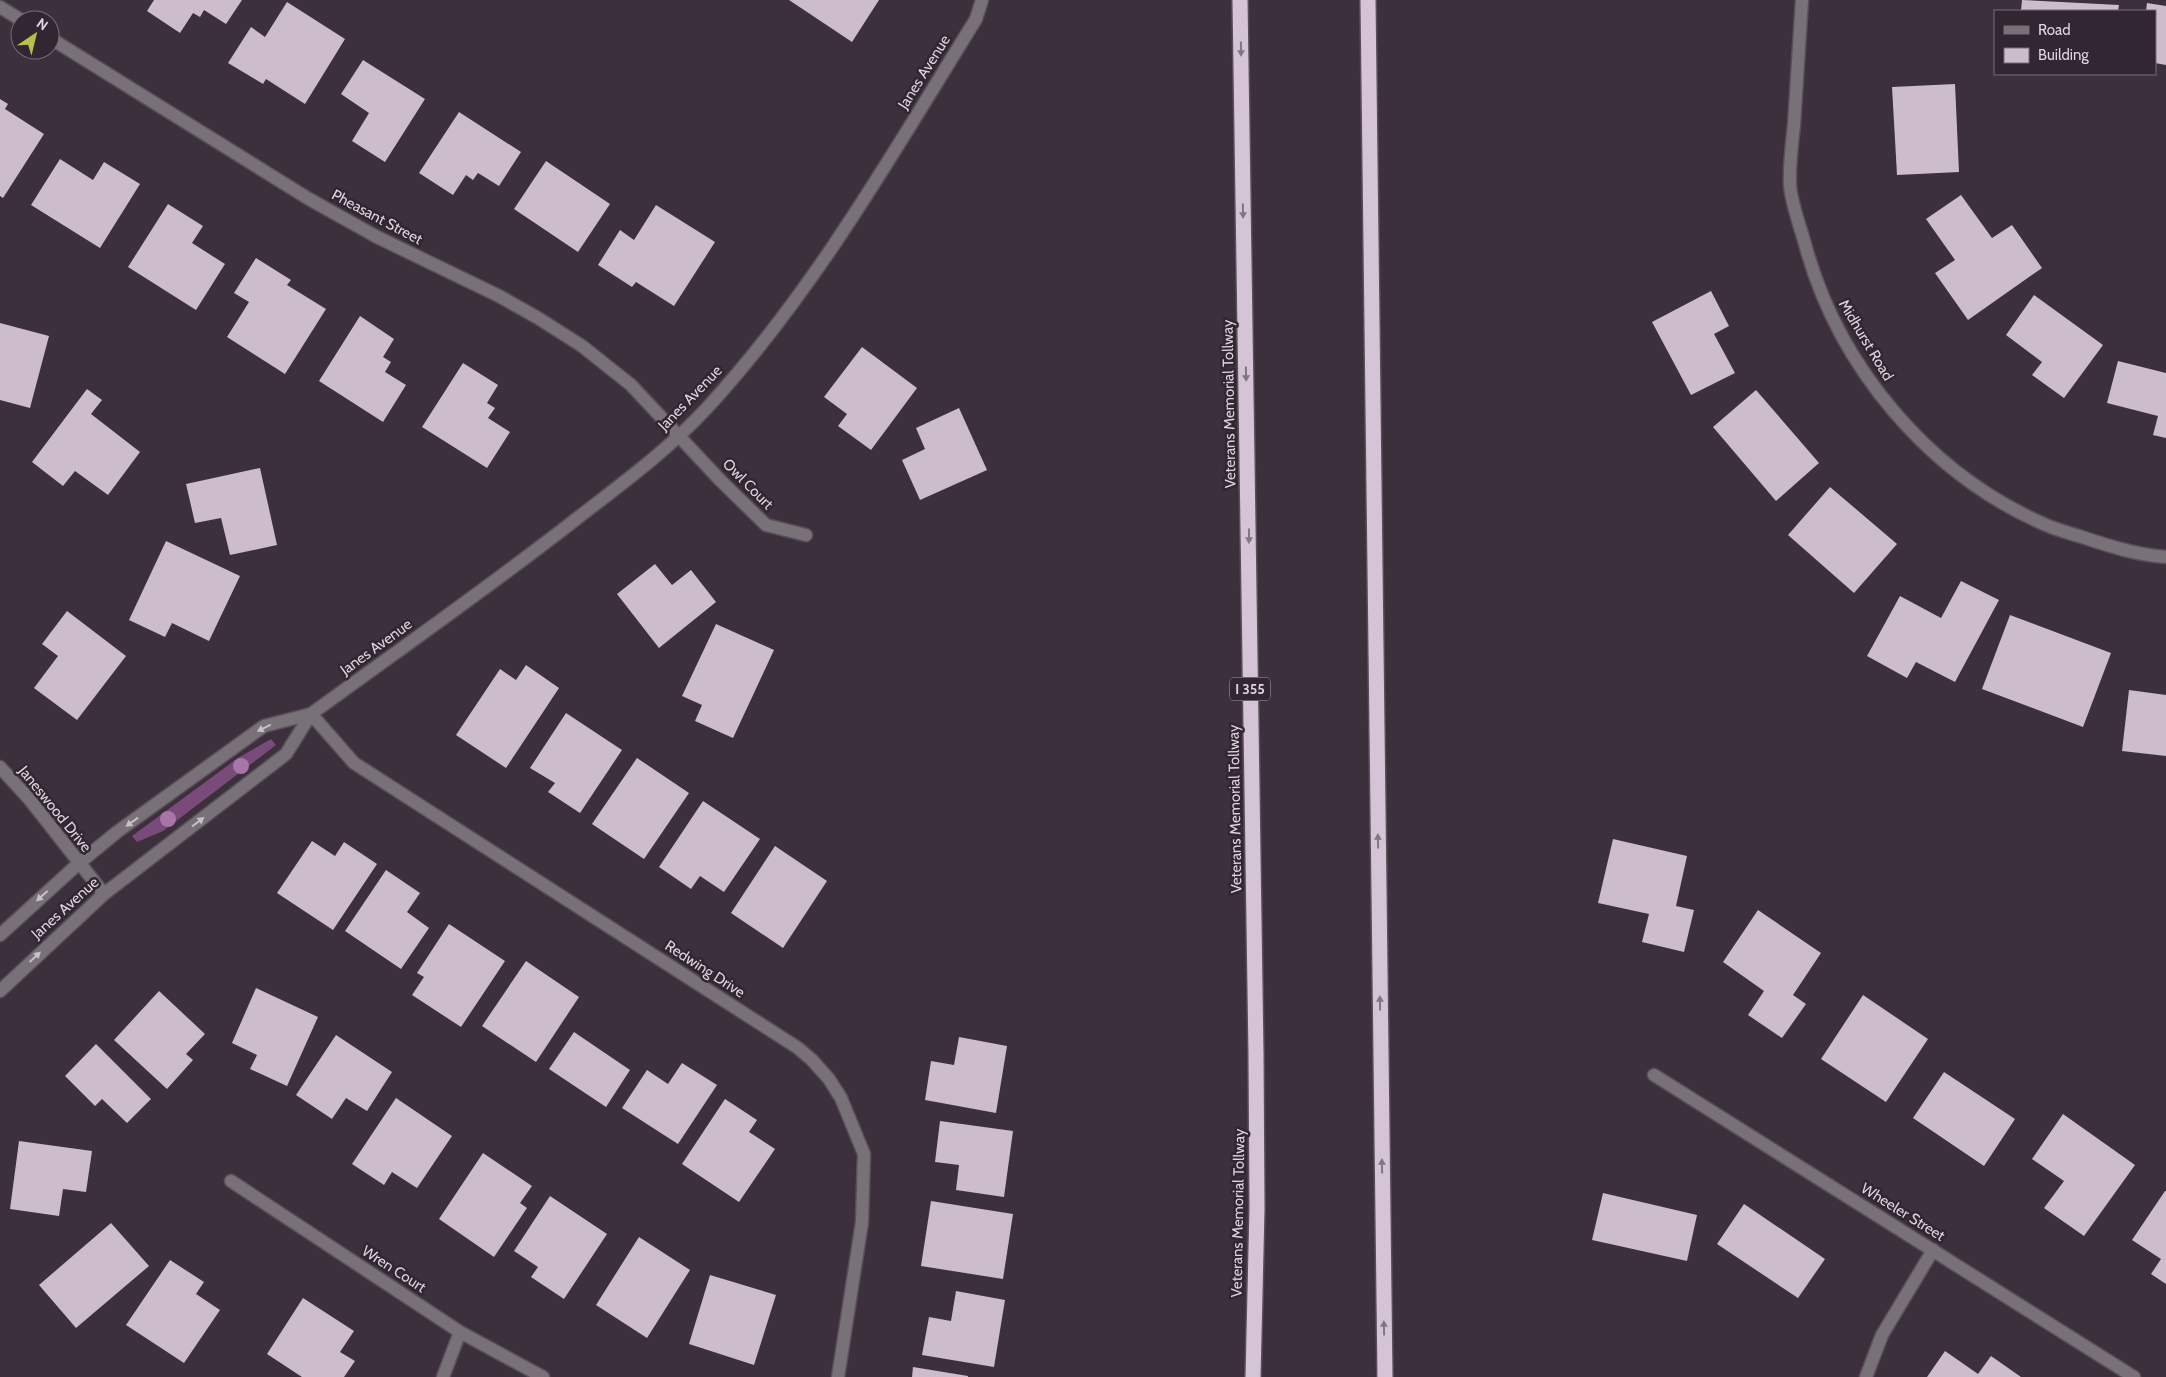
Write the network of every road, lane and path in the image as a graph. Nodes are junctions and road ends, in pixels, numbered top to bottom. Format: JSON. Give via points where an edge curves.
{"nodes":[{"id":1,"x":982,"y":0,"type":"edge"},
{"id":2,"x":1240,"y":0,"type":"edge"},
{"id":3,"x":1368,"y":0,"type":"edge"},
{"id":4,"x":1802,"y":0,"type":"edge"},
{"id":5,"x":60,"y":44,"type":"edge"},
{"id":6,"x":679,"y":436,"type":"junction"},
{"id":7,"x":806,"y":534,"type":"dead end"},
{"id":8,"x":2166,"y":557,"type":"edge"},
{"id":9,"x":310,"y":714,"type":"junction"},
{"id":10,"x":0,"y":767,"type":"edge"},
{"id":11,"x":78,"y":864,"type":"junction"},
{"id":12,"x":104,"y":894,"type":"junction"},
{"id":13,"x":0,"y":935,"type":"edge"},
{"id":14,"x":0,"y":991,"type":"edge"},
{"id":15,"x":1654,"y":1075,"type":"dead end"},
{"id":16,"x":231,"y":1182,"type":"dead end"},
{"id":17,"x":1933,"y":1250,"type":"junction"},
{"id":18,"x":460,"y":1332,"type":"junction"},
{"id":19,"x":443,"y":1377,"type":"edge"},
{"id":20,"x":544,"y":1377,"type":"edge"},
{"id":21,"x":838,"y":1377,"type":"edge"},
{"id":22,"x":1252,"y":1377,"type":"edge"},
{"id":23,"x":1385,"y":1377,"type":"edge"},
{"id":24,"x":1866,"y":1377,"type":"edge"},
{"id":25,"x":2134,"y":1377,"type":"edge"}],
"edges":[{"from":1,"to":6,"type":"street","name":"Janes Avenue","via":[[976,19],[864,199],[812,275],[742,366]]},
{"from":2,"to":22,"type":"highway","name":"Veterans Memorial Tollway","number":"I 355","one_way":true,"via":[[1256,1054]]},
{"from":23,"to":3,"type":"highway","one_way":true},
{"from":4,"to":8,"type":"street","name":"Midhurst Road","via":[[1790,186],[1812,270],[1826,305],[1866,376],[1887,404],[1942,460],[2007,505],[2046,525],[2107,545]]},
{"from":5,"to":6,"type":"street","name":"Pheasant Street","via":[[309,200],[538,318],[582,346],[631,385]]},
{"from":6,"to":7,"type":"street","name":"Owl Court","via":[[766,525]]},
{"from":6,"to":9,"type":"street","name":"Janes Avenue","via":[[547,542]]},
{"from":9,"to":11,"type":"street","name":"Janes Avenue","one_way":true,"via":[[264,726],[122,828]]},
{"from":12,"to":9,"type":"street","name":"Janes Avenue","one_way":true,"via":[[286,754]]},
{"from":9,"to":21,"type":"street","name":"Redwing Drive","via":[[354,763],[798,1048],[829,1079],[841,1098],[864,1154],[862,1222]]},
{"from":10,"to":11,"type":"street","name":"Janeswood Drive","via":[[30,800]]},
{"from":11,"to":12,"type":"street","name":"Janeswood Drive"},
{"from":11,"to":13,"type":"street","name":"Janes Avenue","one_way":true},
{"from":14,"to":12,"type":"street","name":"Janes Avenue","one_way":true},
{"from":15,"to":17,"type":"street","name":"Wheeler Street"},
{"from":16,"to":18,"type":"street","name":"Wren Court"},
{"from":17,"to":24,"type":"street","via":[[1882,1335]]},
{"from":17,"to":25,"type":"street","name":"Wheeler Street"},
{"from":18,"to":19,"type":"street"},
{"from":18,"to":20,"type":"street","name":"Wren Court"}]}
